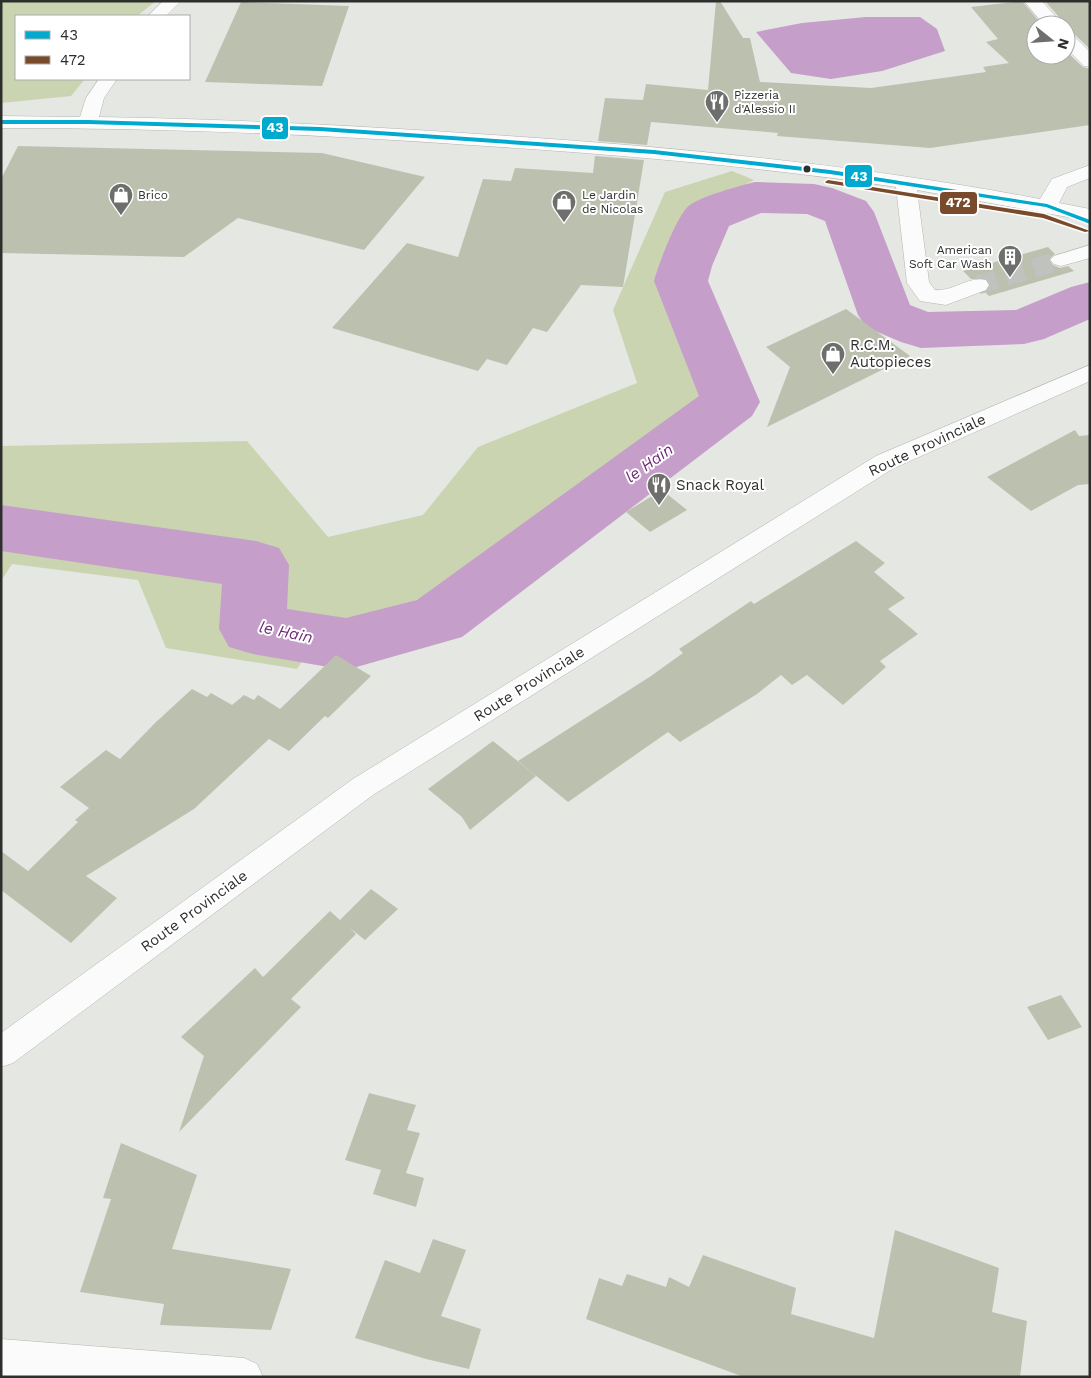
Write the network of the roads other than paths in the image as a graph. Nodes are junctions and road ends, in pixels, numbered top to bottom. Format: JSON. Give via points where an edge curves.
{"nodes":[{"id":1,"x":173,"y":1,"type":"edge"},
{"id":2,"x":1032,"y":1,"type":"edge"},
{"id":3,"x":157,"y":15,"type":"edge"},
{"id":4,"x":1045,"y":15,"type":"edge"},
{"id":5,"x":1076,"y":48,"type":"edge"},
{"id":6,"x":1090,"y":62,"type":"edge"},
{"id":7,"x":107,"y":80,"type":"edge"},
{"id":8,"x":1,"y":122,"type":"edge"},
{"id":9,"x":88,"y":122,"type":"junction"},
{"id":10,"x":1090,"y":171,"type":"edge"},
{"id":11,"x":906,"y":184,"type":"junction"},
{"id":12,"x":1046,"y":206,"type":"junction"},
{"id":13,"x":1090,"y":215,"type":"edge"},
{"id":14,"x":1090,"y":222,"type":"edge"},
{"id":15,"x":1090,"y":251,"type":"edge"},
{"id":16,"x":1061,"y":260,"type":"tunnel mouth"},
{"id":17,"x":978,"y":285,"type":"tunnel mouth"},
{"id":18,"x":1090,"y":372,"type":"edge"},
{"id":19,"x":1,"y":1052,"type":"edge"},
{"id":20,"x":1,"y":1358,"type":"edge"},
{"id":21,"x":244,"y":1377,"type":"edge"}],
"edges":[{"from":1,"to":3,"type":"street"},
{"from":2,"to":4,"type":"street"},
{"from":5,"to":6,"type":"street"},
{"from":7,"to":9,"type":"street","via":[[95,98]]},
{"from":8,"to":9,"type":"street"},
{"from":9,"to":11,"type":"street","via":[[320,129],[654,152]]},
{"from":10,"to":12,"type":"street","via":[[1059,183]]},
{"from":11,"to":12,"type":"street"},
{"from":11,"to":17,"type":"street","via":[[918,283],[928,296],[946,298]]},
{"from":12,"to":13,"type":"street"},
{"from":12,"to":14,"type":"street"},
{"from":15,"to":16,"type":"street"},
{"from":18,"to":19,"type":"street","name":"Route Provinciale","via":[[885,462],[388,771]]},
{"from":20,"to":21,"type":"street"}]}
